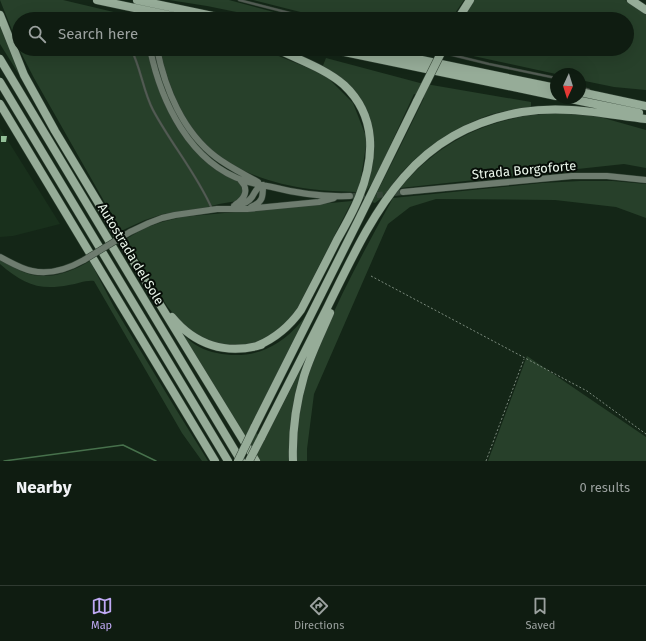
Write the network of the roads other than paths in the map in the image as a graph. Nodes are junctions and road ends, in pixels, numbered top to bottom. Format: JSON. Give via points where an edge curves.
{"nodes":[{"id":1,"x":97,"y":0,"type":"edge"},
{"id":2,"x":137,"y":0,"type":"edge"},
{"id":3,"x":239,"y":0,"type":"edge"},
{"id":4,"x":470,"y":0,"type":"edge"},
{"id":5,"x":631,"y":0,"type":"edge"},
{"id":6,"x":126,"y":6,"type":"junction"},
{"id":7,"x":646,"y":10,"type":"edge"},
{"id":8,"x":146,"y":12,"type":"edge"},
{"id":9,"x":154,"y":12,"type":"edge"},
{"id":10,"x":194,"y":12,"type":"edge"},
{"id":11,"x":286,"y":12,"type":"edge"},
{"id":12,"x":462,"y":12,"type":"edge"},
{"id":13,"x":0,"y":15,"type":"edge"},
{"id":14,"x":12,"y":46,"type":"edge"},
{"id":15,"x":16,"y":56,"type":"edge"},
{"id":16,"x":135,"y":56,"type":"edge"},
{"id":17,"x":152,"y":56,"type":"edge"},
{"id":18,"x":158,"y":56,"type":"edge"},
{"id":19,"x":292,"y":56,"type":"edge"},
{"id":20,"x":364,"y":56,"type":"edge"},
{"id":21,"x":403,"y":56,"type":"edge"},
{"id":22,"x":440,"y":56,"type":"edge"},
{"id":23,"x":456,"y":56,"type":"edge"},
{"id":24,"x":0,"y":59,"type":"edge"},
{"id":25,"x":550,"y":77,"type":"edge"},
{"id":26,"x":0,"y":82,"type":"edge"},
{"id":27,"x":550,"y":87,"type":"edge"},
{"id":28,"x":586,"y":89,"type":"edge"},
{"id":29,"x":586,"y":93,"type":"edge"},
{"id":30,"x":550,"y":95,"type":"edge"},
{"id":31,"x":616,"y":100,"type":"junction"},
{"id":32,"x":586,"y":102,"type":"edge"},
{"id":33,"x":0,"y":104,"type":"edge"},
{"id":34,"x":646,"y":106,"type":"edge"},
{"id":35,"x":0,"y":109,"type":"edge"},
{"id":36,"x":646,"y":115,"type":"edge"},
{"id":37,"x":646,"y":119,"type":"edge"},
{"id":38,"x":21,"y":138,"type":"junction"},
{"id":39,"x":238,"y":178,"type":"junction"},
{"id":40,"x":646,"y":180,"type":"edge"},
{"id":41,"x":263,"y":185,"type":"junction"},
{"id":42,"x":403,"y":192,"type":"tunnel mouth"},
{"id":43,"x":340,"y":196,"type":"junction"},
{"id":44,"x":350,"y":196,"type":"tunnel mouth"},
{"id":45,"x":247,"y":208,"type":"junction"},
{"id":46,"x":215,"y":209,"type":"junction"},
{"id":47,"x":358,"y":222,"type":"junction"},
{"id":48,"x":370,"y":225,"type":"junction"},
{"id":49,"x":0,"y":257,"type":"edge"},
{"id":50,"x":140,"y":272,"type":"junction"},
{"id":51,"x":257,"y":346,"type":"junction"},
{"id":52,"x":215,"y":461,"type":"edge"},
{"id":53,"x":228,"y":461,"type":"edge"},
{"id":54,"x":238,"y":461,"type":"edge"},
{"id":55,"x":242,"y":461,"type":"edge"},
{"id":56,"x":249,"y":461,"type":"edge"},
{"id":57,"x":256,"y":461,"type":"edge"},
{"id":58,"x":294,"y":461,"type":"edge"}],
"edges":[{"from":1,"to":6,"type":"highway"},
{"from":2,"to":10,"type":"highway"},
{"from":3,"to":11,"type":"lane"},
{"from":4,"to":12,"type":"highway"},
{"from":5,"to":7,"type":"highway"},
{"from":6,"to":8,"type":"highway"},
{"from":6,"to":9,"type":"highway"},
{"from":13,"to":14,"type":"highway"},
{"from":15,"to":50,"type":"highway","via":[[30,88]]},
{"from":16,"to":46,"type":"lane","via":[[152,108],[167,136]]},
{"from":17,"to":39,"type":"main road","via":[[160,86],[183,131],[205,157]]},
{"from":18,"to":41,"type":"main road","via":[[169,90],[190,130],[217,158]]},
{"from":19,"to":51,"type":"highway","via":[[325,72],[343,85],[360,105],[371,136],[368,171],[358,199],[301,310],[283,331]]},
{"from":20,"to":30,"type":"highway"},
{"from":21,"to":27,"type":"highway"},
{"from":22,"to":47,"type":"highway","bridge":true},
{"from":23,"to":25,"type":"lane"},
{"from":24,"to":55,"type":"highway","name":"Autostrada del Sole"},
{"from":26,"to":53,"type":"highway","name":"Autostrada del Sole"},
{"from":28,"to":31,"type":"lane"},
{"from":29,"to":31,"type":"highway"},
{"from":31,"to":34,"type":"highway"},
{"from":32,"to":36,"type":"highway"},
{"from":33,"to":38,"type":"highway"},
{"from":35,"to":38,"type":"highway"},
{"from":37,"to":48,"type":"highway","via":[[602,112],[557,109],[523,112],[473,126],[446,140],[419,161],[398,183]]},
{"from":38,"to":52,"type":"highway"},
{"from":39,"to":41,"type":"main road"},
{"from":39,"to":41,"type":"main road","via":[[245,186],[245,195],[238,203],[225,207],[241,205]]},
{"from":40,"to":42,"type":"main road","name":"Strada Borgoforte","via":[[572,176]]},
{"from":41,"to":43,"type":"main road","via":[[305,194]]},
{"from":41,"to":45,"type":"main road","via":[[261,201]]},
{"from":43,"to":44,"type":"main road"},
{"from":43,"to":45,"type":"main road","via":[[319,202]]},
{"from":45,"to":46,"type":"main road"},
{"from":46,"to":49,"type":"main road","bridge":true,"via":[[162,218],[149,223],[84,260],[56,271],[39,272],[25,269]]},
{"from":47,"to":51,"type":"highway","via":[[337,252],[298,320],[278,338]]},
{"from":47,"to":54,"type":"highway","bridge":true},
{"from":48,"to":56,"type":"highway","bridge":true},
{"from":48,"to":58,"type":"highway","via":[[304,375],[295,421]]},
{"from":50,"to":51,"type":"highway","via":[[186,332],[199,340],[224,348]]},
{"from":50,"to":57,"type":"highway"}]}
